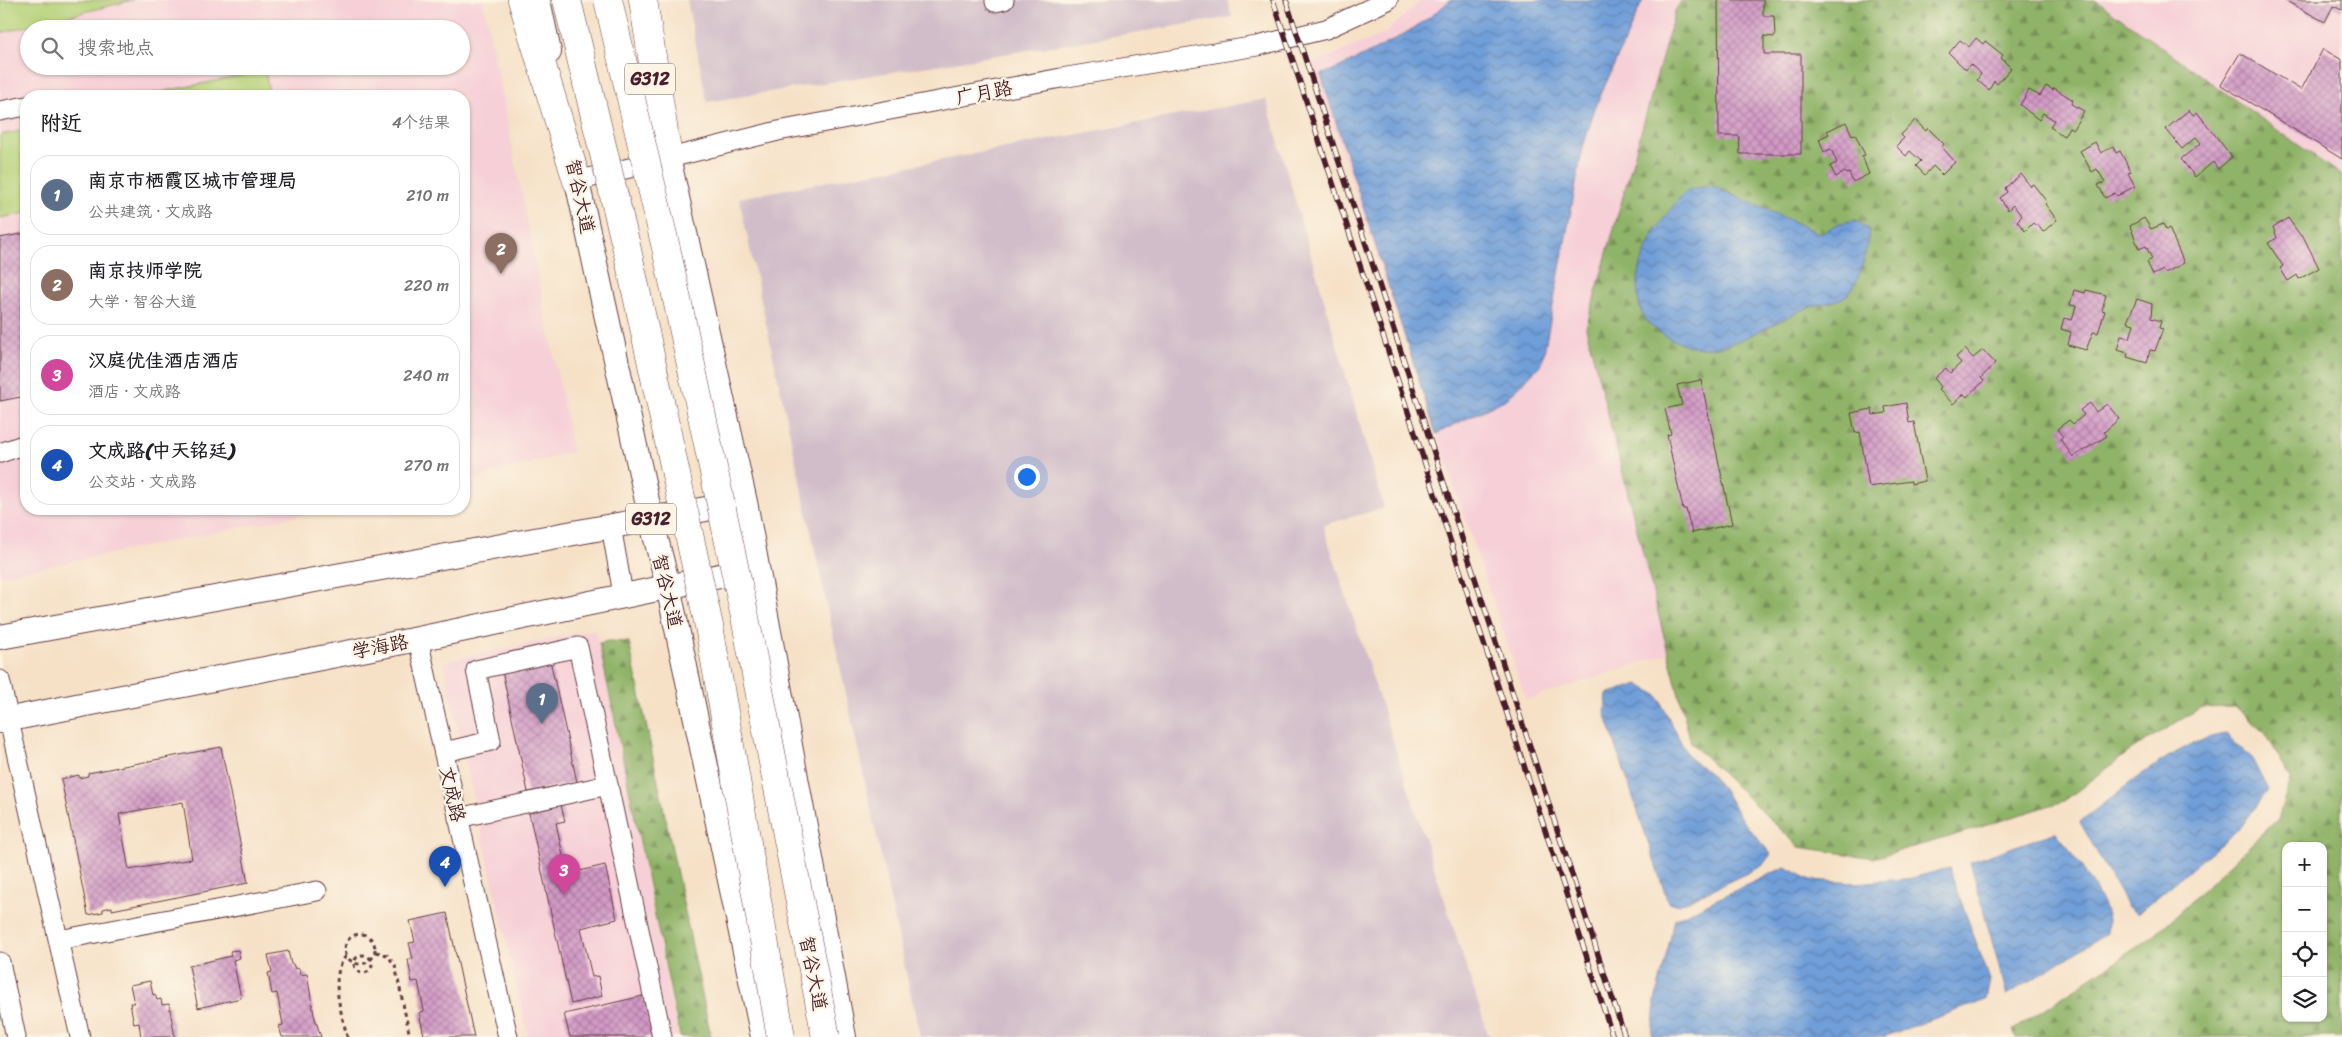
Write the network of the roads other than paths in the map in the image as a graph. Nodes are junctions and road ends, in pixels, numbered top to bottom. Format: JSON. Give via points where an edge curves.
{"nodes":[{"id":1,"x":522,"y":0,"type":"edge"},
{"id":2,"x":538,"y":0,"type":"edge"},
{"id":3,"x":567,"y":0,"type":"edge"},
{"id":4,"x":608,"y":0,"type":"edge"},
{"id":5,"x":632,"y":0,"type":"edge"},
{"id":6,"x":643,"y":0,"type":"edge"},
{"id":7,"x":995,"y":0,"type":"edge"},
{"id":8,"x":1004,"y":0,"type":"edge"},
{"id":9,"x":1388,"y":0,"type":"edge"},
{"id":10,"x":20,"y":107,"type":"edge"},
{"id":11,"x":0,"y":111,"type":"edge"},
{"id":12,"x":668,"y":157,"type":"junction"},
{"id":13,"x":577,"y":181,"type":"junction"},
{"id":14,"x":20,"y":446,"type":"edge"},
{"id":15,"x":0,"y":454,"type":"edge"},
{"id":16,"x":745,"y":502,"type":"junction"},
{"id":17,"x":651,"y":519,"type":"junction"},
{"id":18,"x":611,"y":526,"type":"junction"},
{"id":19,"x":758,"y":568,"type":"junction"},
{"id":20,"x":668,"y":586,"type":"junction"},
{"id":21,"x":623,"y":594,"type":"junction"},
{"id":22,"x":0,"y":637,"type":"edge"},
{"id":23,"x":418,"y":639,"type":"junction"},
{"id":24,"x":0,"y":680,"type":"edge"},
{"id":25,"x":4,"y":720,"type":"edge"},
{"id":26,"x":444,"y":752,"type":"junction"},
{"id":27,"x":608,"y":785,"type":"junction"},
{"id":28,"x":458,"y":818,"type":"junction"},
{"id":29,"x":317,"y":891,"type":"dead end"},
{"id":30,"x":59,"y":940,"type":"junction"},
{"id":31,"x":0,"y":962,"type":"edge"},
{"id":32,"x":16,"y":1037,"type":"edge"},
{"id":33,"x":80,"y":1037,"type":"edge"},
{"id":34,"x":508,"y":1037,"type":"edge"},
{"id":35,"x":662,"y":1037,"type":"edge"},
{"id":36,"x":763,"y":1037,"type":"edge"},
{"id":37,"x":781,"y":1037,"type":"edge"},
{"id":38,"x":826,"y":1037,"type":"edge"},
{"id":39,"x":844,"y":1037,"type":"edge"}],
"edges":[{"from":1,"to":13,"type":"highway"},
{"from":2,"to":13,"type":"main road","name":"智谷大道","number":"G312"},
{"from":3,"to":37,"type":"highway","name":"智谷大道","number":"G312","bridge":true,"via":[[628,254],[709,626]]},
{"from":4,"to":38,"type":"highway","name":"智谷大道","number":"G312","bridge":true,"via":[[666,248],[745,616]]},
{"from":5,"to":12,"type":"main road","name":"智谷大道","number":"G312"},
{"from":6,"to":12,"type":"highway"},
{"from":7,"to":8,"type":"street"},
{"from":9,"to":12,"type":"street","name":"广月路","via":[[1326,29],[1257,46],[836,120]]},
{"from":10,"to":11,"type":"street"},
{"from":12,"to":13,"type":"street","name":"广月路"},
{"from":12,"to":16,"type":"main road","name":"智谷大道","number":"G312"},
{"from":13,"to":17,"type":"main road","name":"智谷大道","number":"G312"},
{"from":14,"to":15,"type":"street"},
{"from":16,"to":17,"type":"main road"},
{"from":16,"to":19,"type":"main road","name":"智谷大道","number":"G312"},
{"from":17,"to":18,"type":"main road"},
{"from":17,"to":20,"type":"main road","name":"智谷大道","number":"G312"},
{"from":18,"to":21,"type":"street"},
{"from":18,"to":22,"type":"main road"},
{"from":19,"to":20,"type":"main road","name":"学海路"},
{"from":19,"to":39,"type":"main road","name":"智谷大道","number":"G312"},
{"from":20,"to":21,"type":"main road","name":"学海路"},
{"from":20,"to":36,"type":"main road","name":"智谷大道","number":"G312"},
{"from":21,"to":23,"type":"main road","name":"学海路"},
{"from":23,"to":25,"type":"main road","name":"学海路"},
{"from":23,"to":26,"type":"street","name":"文成路"},
{"from":24,"to":25,"type":"street"},
{"from":25,"to":30,"type":"street"},
{"from":26,"to":27,"type":"street","via":[[491,741],[476,670],[578,647]]},
{"from":26,"to":28,"type":"street","name":"文成路"},
{"from":27,"to":28,"type":"street"},
{"from":27,"to":35,"type":"street"},
{"from":28,"to":34,"type":"street","name":"文成路"},
{"from":29,"to":30,"type":"street"},
{"from":30,"to":33,"type":"street"},
{"from":31,"to":32,"type":"street"}]}
